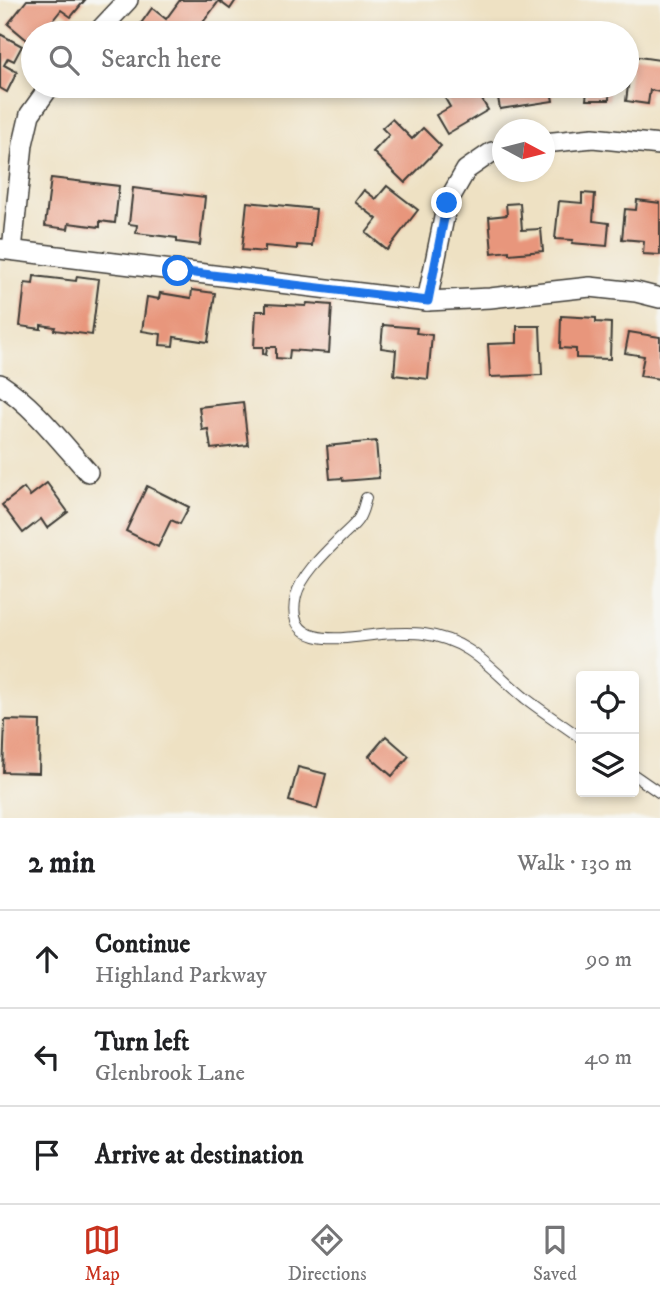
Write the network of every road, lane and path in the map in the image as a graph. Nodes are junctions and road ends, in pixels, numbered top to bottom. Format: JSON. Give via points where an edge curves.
{"nodes":[{"id":1,"x":128,"y":0,"type":"edge"},
{"id":2,"x":108,"y":21,"type":"edge"},
{"id":3,"x":41,"y":98,"type":"edge"},
{"id":4,"x":555,"y":142,"type":"edge"},
{"id":5,"x":660,"y":145,"type":"edge"},
{"id":6,"x":492,"y":152,"type":"edge"},
{"id":7,"x":6,"y":250,"type":"edge"},
{"id":8,"x":660,"y":298,"type":"edge"},
{"id":9,"x":428,"y":301,"type":"junction"},
{"id":10,"x":0,"y":384,"type":"edge"},
{"id":11,"x":88,"y":472,"type":"dead end"},
{"id":12,"x":366,"y":498,"type":"dead end"},
{"id":13,"x":576,"y":734,"type":"edge"},
{"id":14,"x":639,"y":778,"type":"edge"},
{"id":15,"x":660,"y":793,"type":"edge"}],
"edges":[{"from":1,"to":2,"type":"street"},
{"from":3,"to":7,"type":"street","via":[[30,114],[23,144]]},
{"from":4,"to":5,"type":"street","via":[[593,138]]},
{"from":6,"to":9,"type":"street","via":[[466,170],[447,203]]},
{"from":7,"to":9,"type":"street"},
{"from":8,"to":9,"type":"street","via":[[590,287]]},
{"from":10,"to":11,"type":"street","via":[[12,391]]},
{"from":12,"to":13,"type":"lane","via":[[358,520],[305,577],[297,593],[296,619],[304,631],[325,639],[406,633],[455,642]]},
{"from":14,"to":15,"type":"lane"}]}
